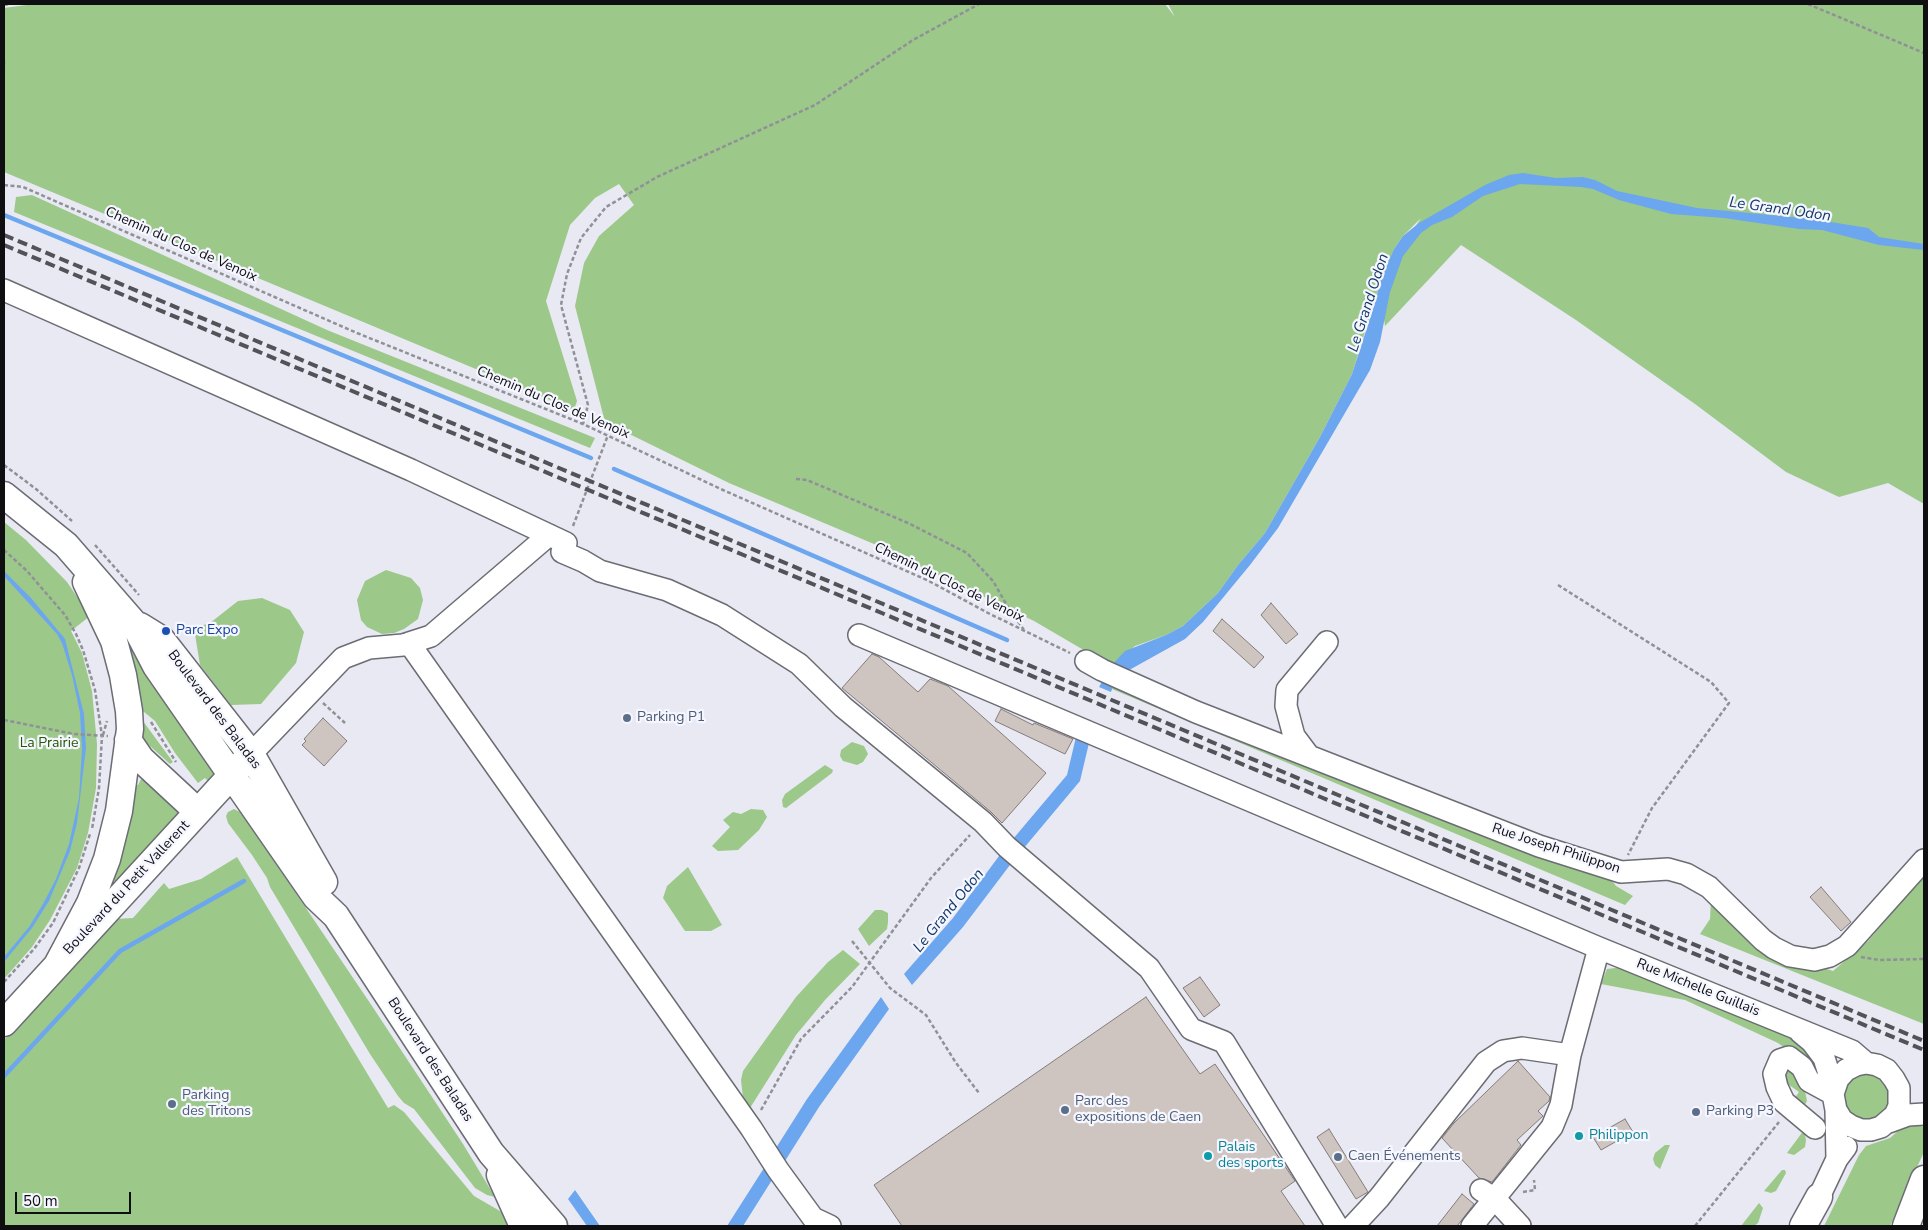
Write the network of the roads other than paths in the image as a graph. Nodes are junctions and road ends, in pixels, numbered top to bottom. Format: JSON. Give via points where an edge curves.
{"nodes":[{"id":1,"x":4,"y":290,"type":"edge"},
{"id":2,"x":4,"y":494,"type":"edge"},
{"id":3,"x":557,"y":539,"type":"junction"},
{"id":4,"x":66,"y":546,"type":"junction"},
{"id":5,"x":133,"y":622,"type":"junction"},
{"id":6,"x":860,"y":635,"type":"dead end"},
{"id":7,"x":1327,"y":642,"type":"dead end"},
{"id":8,"x":409,"y":643,"type":"junction"},
{"id":9,"x":156,"y":666,"type":"junction"},
{"id":10,"x":1094,"y":666,"type":"road end"},
{"id":11,"x":128,"y":740,"type":"junction"},
{"id":12,"x":250,"y":754,"type":"junction"},
{"id":13,"x":1309,"y":756,"type":"junction"},
{"id":14,"x":231,"y":775,"type":"junction"},
{"id":15,"x":197,"y":811,"type":"junction"},
{"id":16,"x":1924,"y":860,"type":"edge"},
{"id":17,"x":336,"y":916,"type":"junction"},
{"id":18,"x":1599,"y":948,"type":"junction"},
{"id":19,"x":56,"y":965,"type":"junction"},
{"id":20,"x":4,"y":1023,"type":"edge"},
{"id":21,"x":1796,"y":1029,"type":"junction"},
{"id":22,"x":1570,"y":1055,"type":"junction"},
{"id":23,"x":1866,"y":1063,"type":"junction"},
{"id":24,"x":1899,"y":1088,"type":"junction"},
{"id":25,"x":1834,"y":1098,"type":"junction"},
{"id":26,"x":1924,"y":1103,"type":"edge"},
{"id":27,"x":1924,"y":1114,"type":"edge"},
{"id":28,"x":1889,"y":1122,"type":"junction"},
{"id":29,"x":1815,"y":1128,"type":"dead end"},
{"id":30,"x":1861,"y":1130,"type":"junction"},
{"id":31,"x":491,"y":1154,"type":"junction"},
{"id":32,"x":1837,"y":1159,"type":"junction"},
{"id":33,"x":1924,"y":1179,"type":"edge"},
{"id":34,"x":1488,"y":1194,"type":"junction"},
{"id":35,"x":1819,"y":1197,"type":"junction"},
{"id":36,"x":523,"y":1226,"type":"edge"},
{"id":37,"x":554,"y":1226,"type":"edge"},
{"id":38,"x":830,"y":1226,"type":"edge"},
{"id":39,"x":1337,"y":1226,"type":"edge"},
{"id":40,"x":1354,"y":1226,"type":"edge"},
{"id":41,"x":1472,"y":1226,"type":"edge"},
{"id":42,"x":1520,"y":1226,"type":"edge"},
{"id":43,"x":1803,"y":1226,"type":"edge"},
{"id":44,"x":1808,"y":1226,"type":"edge"},
{"id":45,"x":1906,"y":1226,"type":"edge"}],
"edges":[{"from":1,"to":3,"type":"street","via":[[384,458]]},
{"from":2,"to":4,"type":"main road","name":"Boulevard des Baladas"},
{"from":3,"to":8,"type":"street","via":[[431,636]]},
{"from":3,"to":39,"type":"street","via":[[562,552],[600,572],[667,590],[722,615],[800,664],[843,707],[983,822],[1012,851],[1148,968],[1191,1029],[1224,1042]]},
{"from":4,"to":5,"type":"main road","name":"Boulevard des Baladas"},
{"from":4,"to":11,"type":"main road","via":[[114,641],[129,712]]},
{"from":5,"to":9,"type":"main road","name":"Boulevard des Baladas"},
{"from":5,"to":12,"type":"main road","name":"Boulevard des Baladas","via":[[161,639]]},
{"from":6,"to":18,"type":"street","name":"Rue Michelle Guillais"},
{"from":7,"to":13,"type":"street","via":[[1287,690],[1286,706],[1294,736]]},
{"from":8,"to":12,"type":"street","via":[[369,648],[343,658]]},
{"from":8,"to":38,"type":"street","via":[[774,1164],[813,1218]]},
{"from":9,"to":12,"type":"main road","via":[[195,695],[237,753]]},
{"from":9,"to":14,"type":"main road","name":"Boulevard des Baladas"},
{"from":10,"to":13,"type":"street","name":"Rue Joseph Philippon","via":[[1196,712]]},
{"from":11,"to":15,"type":"main road","via":[[141,759]]},
{"from":11,"to":19,"type":"main road","via":[[119,812],[107,859],[90,902]]},
{"from":12,"to":14,"type":"main road","name":"Boulevard du Petit Vallerent"},
{"from":12,"to":17,"type":"main road","name":"Boulevard des Baladas","via":[[328,889]]},
{"from":13,"to":16,"type":"street","name":"Rue Joseph Philippon","via":[[1539,846],[1621,872],[1668,869],[1686,874],[1708,887],[1763,940],[1790,956],[1814,960],[1830,956],[1847,946]]},
{"from":14,"to":15,"type":"main road","name":"Boulevard du Petit Vallerent"},
{"from":14,"to":17,"type":"main road","name":"Boulevard des Baladas","via":[[316,897]]},
{"from":15,"to":19,"type":"main road","name":"Boulevard du Petit Vallerent"},
{"from":17,"to":31,"type":"main road","name":"Boulevard des Baladas"},
{"from":18,"to":21,"type":"street","name":"Rue Michelle Guillais"},
{"from":18,"to":22,"type":"street"},
{"from":19,"to":20,"type":"main road","name":"Boulevard du Petit Vallerent"},
{"from":21,"to":23,"type":"street","name":"Rue Michelle Guillais","via":[[1852,1051]]},
{"from":21,"to":25,"type":"street","name":"Rue Michelle Guillais","via":[[1824,1058]]},
{"from":22,"to":34,"type":"street","via":[[1561,1105],[1552,1127]]},
{"from":22,"to":40,"type":"street","via":[[1522,1048],[1503,1051],[1486,1062]]},
{"from":23,"to":24,"type":"street","name":"Rue Michelle Guillais","via":[[1887,1070]]},
{"from":23,"to":25,"type":"street","via":[[1846,1070],[1838,1078]]},
{"from":24,"to":26,"type":"street","name":"Rue Michelle Guillais"},
{"from":24,"to":28,"type":"street","via":[[1899,1106]]},
{"from":25,"to":29,"type":"street","via":[[1809,1081],[1802,1067],[1789,1057],[1780,1060],[1774,1074],[1784,1102]]},
{"from":25,"to":30,"type":"street","name":"Rue Michelle Guillais","via":[[1842,1120]]},
{"from":25,"to":32,"type":"street","name":"Rue Michelle Guillais"},
{"from":27,"to":28,"type":"street","via":[[1908,1115]]},
{"from":28,"to":30,"type":"street","via":[[1871,1130]]},
{"from":30,"to":32,"type":"street","name":"Rue Michelle Guillais"},
{"from":31,"to":36,"type":"main road"},
{"from":31,"to":37,"type":"main road"},
{"from":32,"to":35,"type":"street","name":"Rue Michelle Guillais"},
{"from":33,"to":45,"type":"main road"},
{"from":34,"to":41,"type":"street"},
{"from":34,"to":42,"type":"street"},
{"from":35,"to":43,"type":"main road"},
{"from":35,"to":44,"type":"main road"}]}
